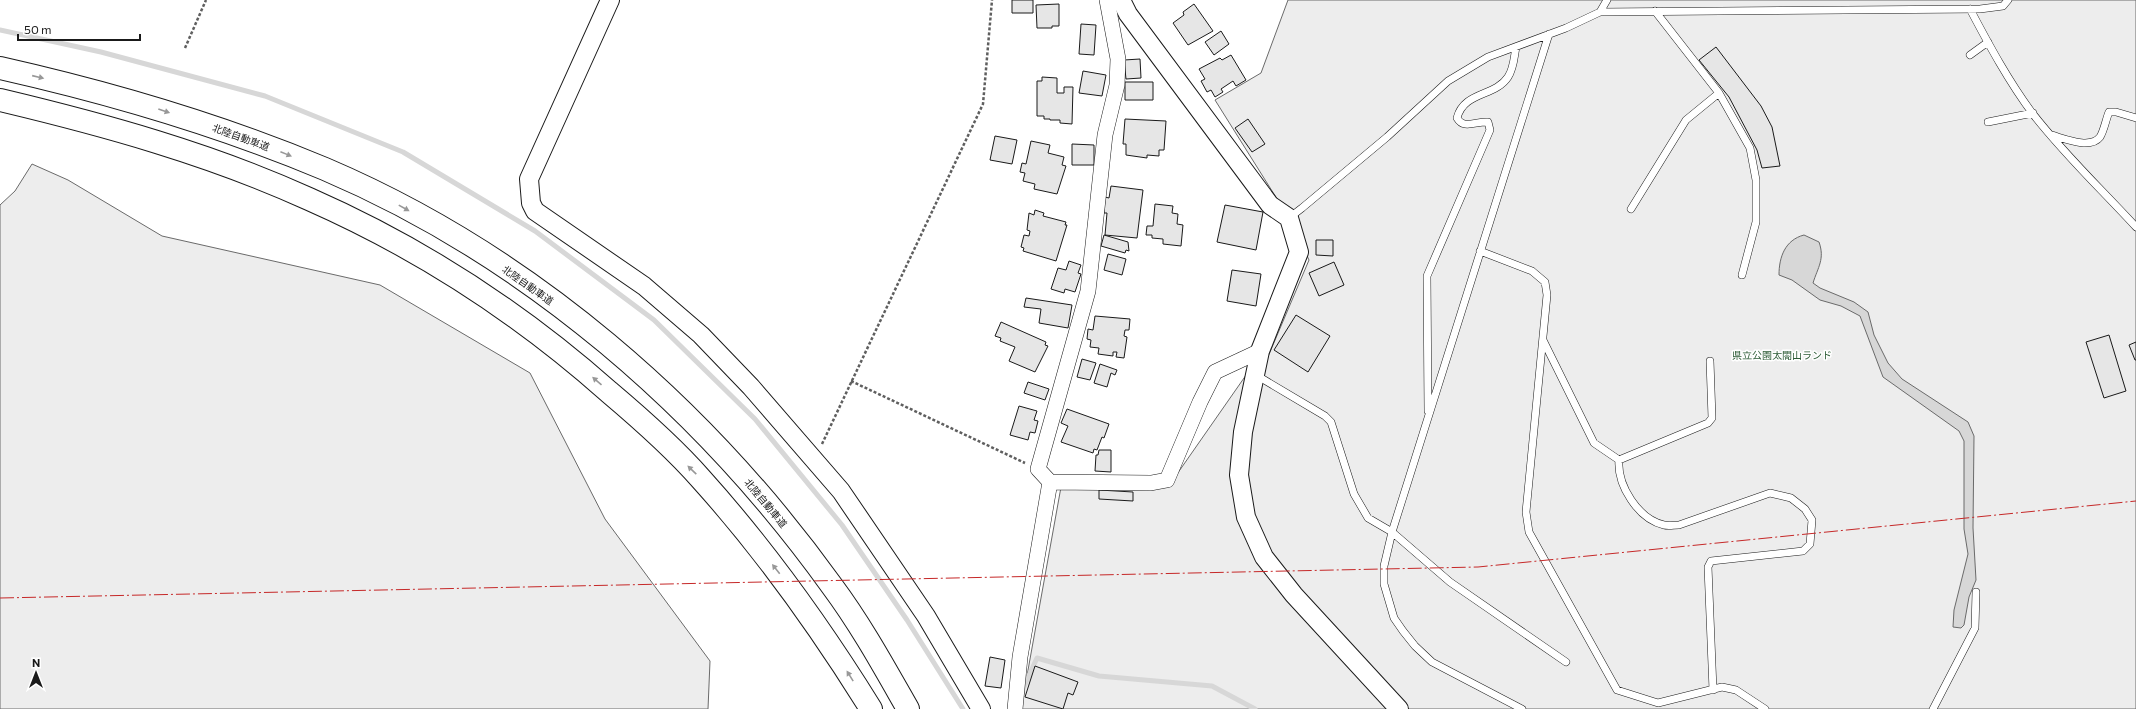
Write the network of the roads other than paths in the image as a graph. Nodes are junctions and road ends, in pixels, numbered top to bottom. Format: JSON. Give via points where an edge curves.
{"nodes":[{"id":1,"x":610,"y":0,"type":"edge"},
{"id":2,"x":1107,"y":0,"type":"edge"},
{"id":3,"x":1121,"y":0,"type":"edge"},
{"id":4,"x":1606,"y":0,"type":"edge"},
{"id":5,"x":2008,"y":0,"type":"edge"},
{"id":6,"x":1970,"y":9,"type":"junction"},
{"id":7,"x":1600,"y":12,"type":"junction"},
{"id":8,"x":1655,"y":12,"type":"junction"},
{"id":9,"x":1549,"y":34,"type":"junction"},
{"id":10,"x":1988,"y":42,"type":"junction"},
{"id":11,"x":1516,"y":47,"type":"junction"},
{"id":12,"x":1970,"y":55,"type":"dead end"},
{"id":13,"x":0,"y":68,"type":"edge"},
{"id":14,"x":1719,"y":93,"type":"junction"},
{"id":15,"x":0,"y":100,"type":"edge"},
{"id":16,"x":2033,"y":113,"type":"junction"},
{"id":17,"x":2136,"y":118,"type":"edge"},
{"id":18,"x":1988,"y":122,"type":"dead end"},
{"id":19,"x":2050,"y":135,"type":"junction"},
{"id":20,"x":1631,"y":209,"type":"dead end"},
{"id":21,"x":1289,"y":218,"type":"junction"},
{"id":22,"x":2136,"y":227,"type":"edge"},
{"id":23,"x":1480,"y":251,"type":"junction"},
{"id":24,"x":1742,"y":275,"type":"dead end"},
{"id":25,"x":1542,"y":340,"type":"junction"},
{"id":26,"x":1260,"y":351,"type":"junction"},
{"id":27,"x":1710,"y":361,"type":"dead end"},
{"id":28,"x":1256,"y":375,"type":"junction"},
{"id":29,"x":1428,"y":419,"type":"junction"},
{"id":30,"x":1619,"y":460,"type":"junction"},
{"id":31,"x":1050,"y":482,"type":"junction"},
{"id":32,"x":1392,"y":532,"type":"junction"},
{"id":33,"x":1976,"y":592,"type":"dead end"},
{"id":34,"x":1566,"y":662,"type":"dead end"},
{"id":35,"x":1713,"y":690,"type":"junction"},
{"id":36,"x":870,"y":709,"type":"edge"},
{"id":37,"x":908,"y":709,"type":"edge"},
{"id":38,"x":981,"y":709,"type":"edge"},
{"id":39,"x":1015,"y":709,"type":"edge"},
{"id":40,"x":1399,"y":709,"type":"edge"},
{"id":41,"x":1522,"y":709,"type":"edge"},
{"id":42,"x":1765,"y":709,"type":"edge"},
{"id":43,"x":1932,"y":709,"type":"edge"}],
"edges":[{"from":1,"to":38,"type":"street","via":[[529,179],[530,203],[535,211],[644,286],[701,335],[751,387],[841,491],[926,616]]},
{"from":2,"to":31,"type":"street","via":[[1118,59],[1117,86],[1105,135],[1088,291],[1038,469]]},
{"from":3,"to":21,"type":"street","via":[[1128,14],[1237,162],[1270,204]]},
{"from":4,"to":7,"type":"lane"},
{"from":5,"to":6,"type":"lane","via":[[2003,6]]},
{"from":6,"to":8,"type":"lane"},
{"from":6,"to":10,"type":"lane"},
{"from":7,"to":8,"type":"lane"},
{"from":7,"to":9,"type":"lane"},
{"from":8,"to":14,"type":"lane"},
{"from":9,"to":11,"type":"lane"},
{"from":9,"to":23,"type":"lane"},
{"from":10,"to":12,"type":"lane"},
{"from":10,"to":16,"type":"lane"},
{"from":11,"to":21,"type":"lane","via":[[1488,57],[1448,81],[1387,137]]},
{"from":11,"to":29,"type":"lane","via":[[1513,67],[1504,82],[1464,103],[1457,118],[1460,123],[1466,125],[1488,122],[1490,130],[1427,276]]},
{"from":13,"to":37,"type":"highway","name":"北陸自動車道","one_way":true,"via":[[157,108],[249,139],[326,170],[394,203],[461,240],[529,285],[596,334],[662,392],[724,453],[781,519],[833,587],[876,653]]},
{"from":14,"to":20,"type":"lane","via":[[1686,120]]},
{"from":14,"to":24,"type":"lane","via":[[1750,148],[1756,180],[1756,222]]},
{"from":36,"to":15,"type":"highway","one_way":true,"via":[[797,596],[750,535],[699,476],[577,363],[511,314],[439,267],[378,232],[309,199],[234,168],[148,139]]},
{"from":16,"to":18,"type":"lane"},
{"from":16,"to":19,"type":"lane"},
{"from":17,"to":19,"type":"lane","via":[[2109,112],[2100,137],[2092,142]]},
{"from":19,"to":22,"type":"lane"},
{"from":21,"to":26,"type":"street","via":[[1299,252]]},
{"from":23,"to":25,"type":"lane","via":[[1532,271],[1545,282],[1547,295]]},
{"from":23,"to":29,"type":"lane"},
{"from":25,"to":30,"type":"lane","via":[[1594,443]]},
{"from":25,"to":35,"type":"lane","via":[[1526,512],[1529,532],[1617,690],[1658,704]]},
{"from":26,"to":28,"type":"street"},
{"from":26,"to":31,"type":"street","via":[[1215,372],[1167,480],[1151,483]]},
{"from":27,"to":30,"type":"lane","via":[[1712,418],[1708,423]]},
{"from":28,"to":32,"type":"lane","via":[[1331,422],[1354,494],[1368,518]]},
{"from":28,"to":40,"type":"street","via":[[1243,432],[1240,468],[1246,517],[1264,556],[1294,595]]},
{"from":29,"to":32,"type":"lane"},
{"from":30,"to":35,"type":"lane","via":[[1618,467],[1629,498],[1647,517],[1664,524],[1679,524],[1770,492],[1791,498],[1805,509],[1812,520],[1810,544],[1803,551],[1711,561],[1708,566]]},
{"from":31,"to":39,"type":"street","via":[[1020,657]]},
{"from":32,"to":34,"type":"lane","via":[[1450,582]]},
{"from":32,"to":41,"type":"lane","via":[[1384,566],[1384,584],[1394,618],[1403,631],[1432,662]]},
{"from":33,"to":43,"type":"lane","via":[[1975,628]]},
{"from":35,"to":42,"type":"lane","via":[[1722,687],[1736,690]]}]}
